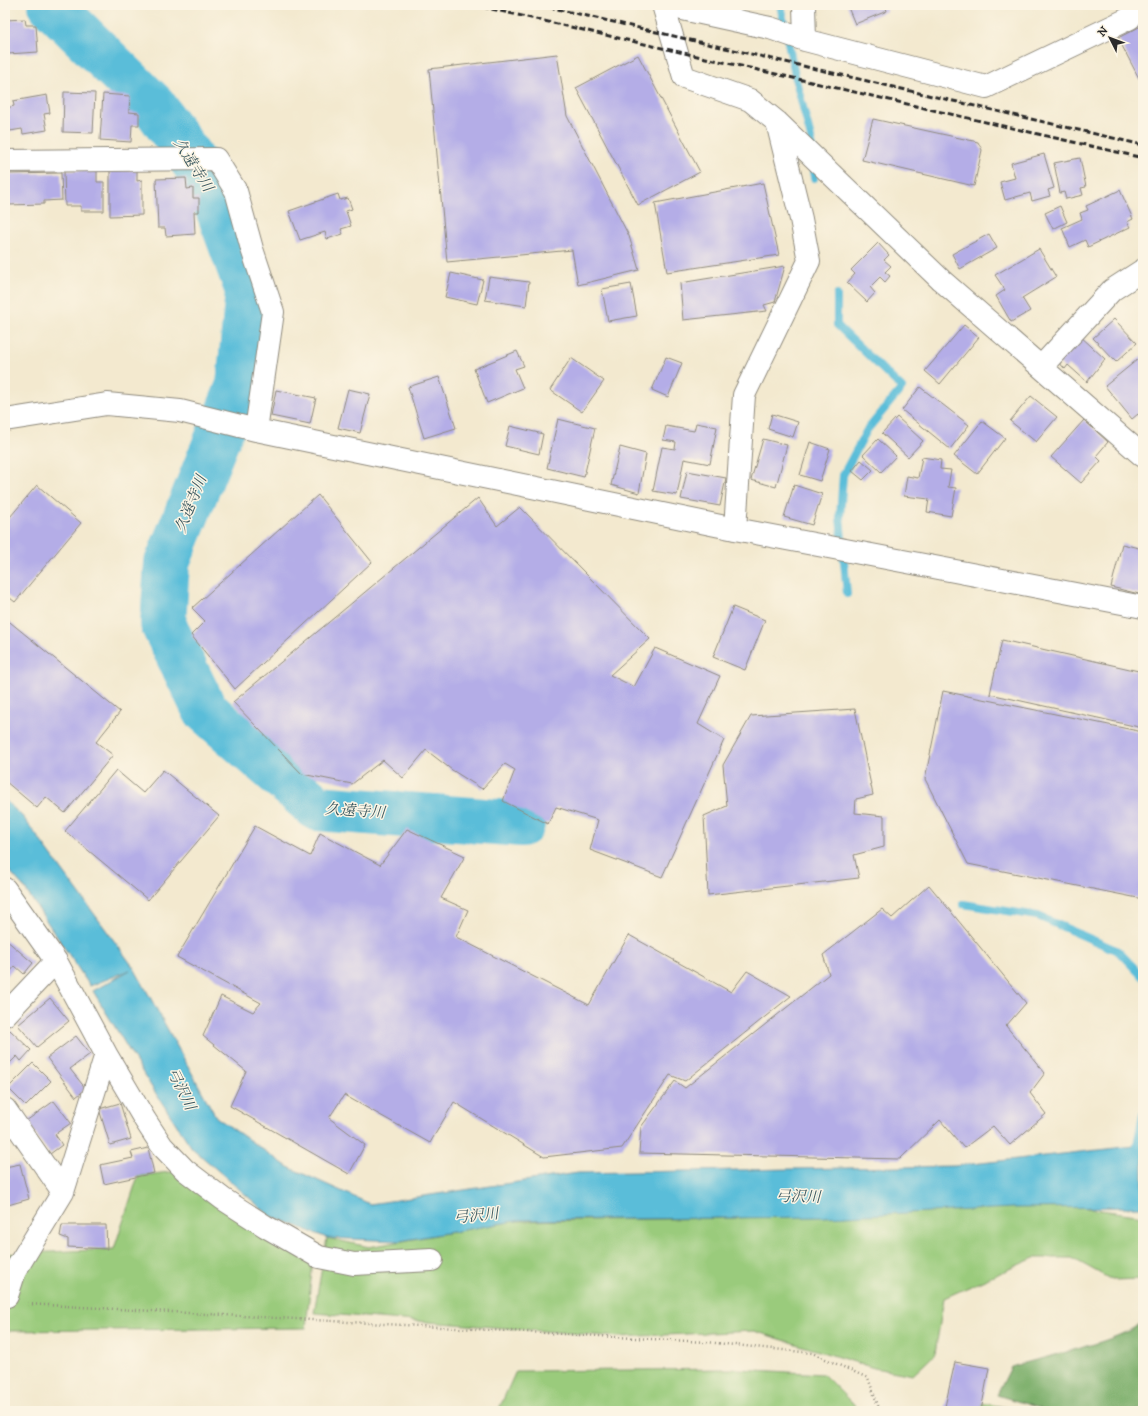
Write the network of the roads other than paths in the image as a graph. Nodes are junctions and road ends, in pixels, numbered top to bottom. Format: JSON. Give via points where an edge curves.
{"nodes":[{"id":1,"x":664,"y":5,"type":"edge"},
{"id":2,"x":804,"y":5,"type":"edge"},
{"id":3,"x":1137,"y":5,"type":"edge"},
{"id":4,"x":805,"y":40,"type":"junction"},
{"id":5,"x":777,"y":122,"type":"junction"},
{"id":6,"x":5,"y":161,"type":"edge"},
{"id":7,"x":1143,"y":270,"type":"edge"},
{"id":8,"x":1042,"y":366,"type":"junction"},
{"id":9,"x":5,"y":420,"type":"edge"},
{"id":10,"x":256,"y":430,"type":"junction"},
{"id":11,"x":1143,"y":456,"type":"edge"},
{"id":12,"x":735,"y":529,"type":"junction"},
{"id":13,"x":1143,"y":607,"type":"edge"},
{"id":14,"x":5,"y":889,"type":"edge"},
{"id":15,"x":56,"y":961,"type":"junction"},
{"id":16,"x":5,"y":1015,"type":"edge"},
{"id":17,"x":106,"y":1054,"type":"junction"},
{"id":18,"x":5,"y":1109,"type":"edge"},
{"id":19,"x":63,"y":1192,"type":"junction"},
{"id":20,"x":432,"y":1260,"type":"dead end"},
{"id":21,"x":7,"y":1296,"type":"road end"}],
"edges":[{"from":1,"to":4,"type":"street","via":[[770,28]]},
{"from":1,"to":5,"type":"street","via":[[684,76],[750,100]]},
{"from":2,"to":4,"type":"street"},
{"from":3,"to":4,"type":"street","via":[[1130,18],[986,87]]},
{"from":5,"to":8,"type":"street","via":[[941,280]]},
{"from":5,"to":12,"type":"street","via":[[809,260],[744,396]]},
{"from":6,"to":10,"type":"street","via":[[216,159],[236,191],[273,312]]},
{"from":7,"to":8,"type":"street","via":[[1112,290]]},
{"from":8,"to":11,"type":"street"},
{"from":9,"to":10,"type":"street","via":[[107,404],[180,411]]},
{"from":10,"to":12,"type":"street"},
{"from":12,"to":13,"type":"street"},
{"from":14,"to":15,"type":"street"},
{"from":15,"to":16,"type":"street"},
{"from":15,"to":17,"type":"street"},
{"from":17,"to":19,"type":"street"},
{"from":17,"to":20,"type":"street","via":[[162,1146],[185,1170],[265,1226],[319,1257],[354,1264]]},
{"from":18,"to":19,"type":"street"},
{"from":19,"to":21,"type":"street","via":[[15,1271]]}]}
